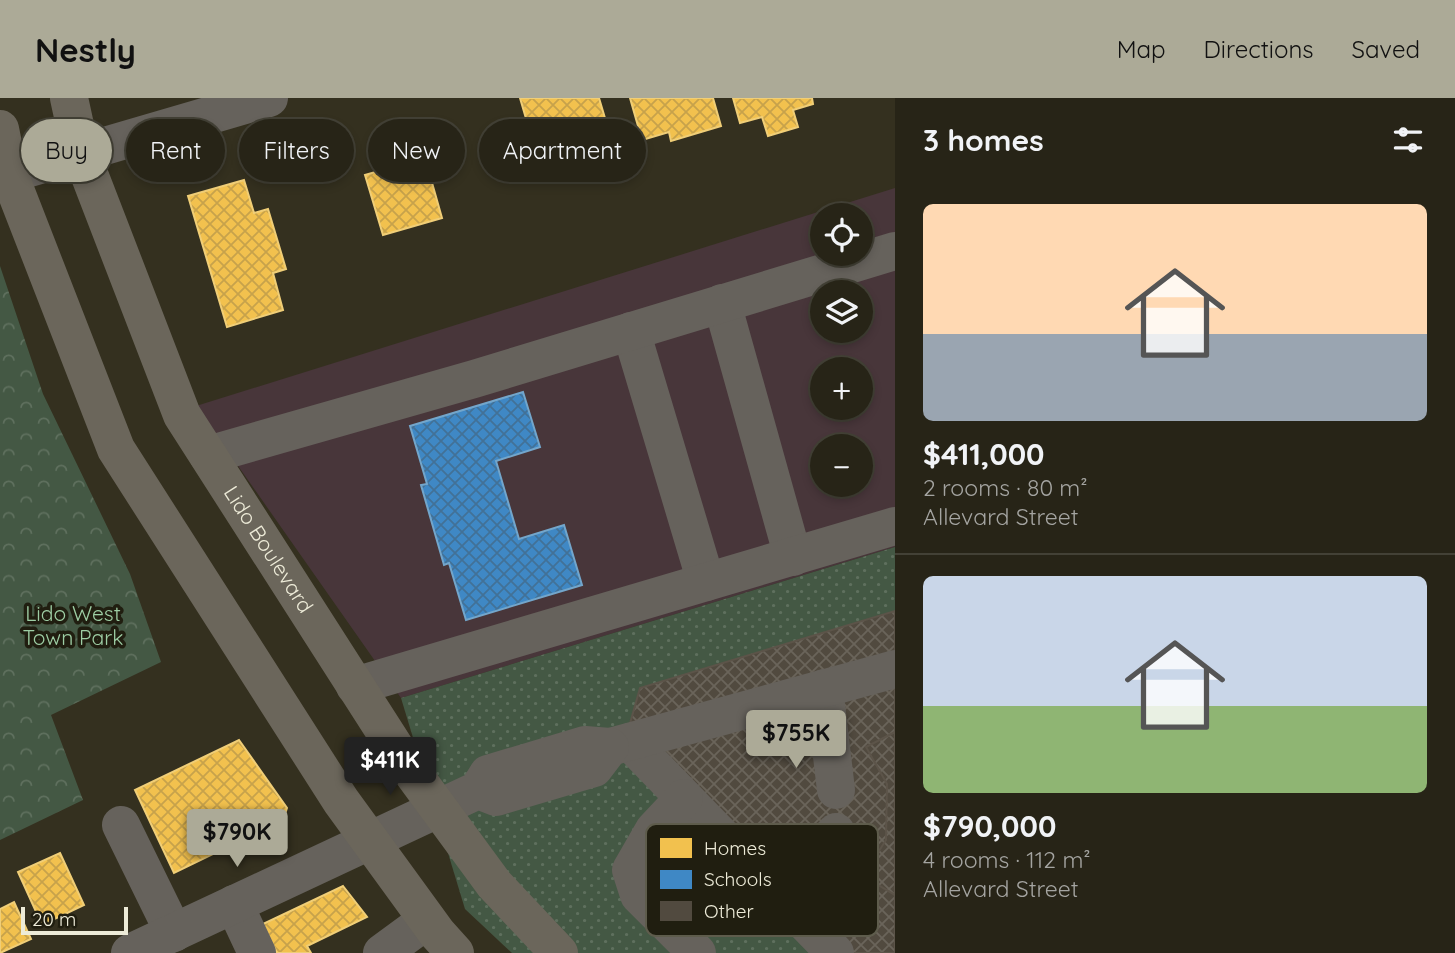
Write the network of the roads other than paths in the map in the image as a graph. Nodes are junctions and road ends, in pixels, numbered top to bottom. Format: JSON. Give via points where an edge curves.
{"nodes":[{"id":1,"x":69,"y":98,"type":"edge"},
{"id":2,"x":269,"y":98,"type":"edge"},
{"id":3,"x":73,"y":119,"type":"edge"},
{"id":4,"x":0,"y":129,"type":"edge"},
{"id":5,"x":112,"y":144,"type":"edge"},
{"id":6,"x":21,"y":170,"type":"edge"},
{"id":7,"x":3,"y":175,"type":"edge"},
{"id":8,"x":91,"y":182,"type":"edge"},
{"id":9,"x":895,"y":251,"type":"edge"},
{"id":10,"x":722,"y":303,"type":"junction"},
{"id":11,"x":631,"y":331,"type":"junction"},
{"id":12,"x":208,"y":455,"type":"junction"},
{"id":13,"x":895,"y":526,"type":"edge"},
{"id":14,"x":793,"y":557,"type":"junction"},
{"id":15,"x":706,"y":582,"type":"junction"},
{"id":16,"x":895,"y":669,"type":"edge"},
{"id":17,"x":355,"y":685,"type":"junction"},
{"id":18,"x":824,"y":688,"type":"junction"},
{"id":19,"x":620,"y":744,"type":"junction"},
{"id":20,"x":836,"y":790,"type":"dead end"},
{"id":21,"x":684,"y":798,"type":"junction"},
{"id":22,"x":436,"y":808,"type":"junction"},
{"id":23,"x":660,"y":824,"type":"edge"},
{"id":24,"x":709,"y":824,"type":"edge"},
{"id":25,"x":121,"y":825,"type":"dead end"},
{"id":26,"x":370,"y":840,"type":"junction"},
{"id":27,"x":646,"y":844,"type":"edge"},
{"id":28,"x":646,"y":902,"type":"edge"},
{"id":29,"x":234,"y":904,"type":"junction"},
{"id":30,"x":428,"y":920,"type":"junction"},
{"id":31,"x":174,"y":933,"type":"junction"},
{"id":32,"x":680,"y":936,"type":"edge"},
{"id":33,"x":819,"y":936,"type":"edge"},
{"id":34,"x":130,"y":953,"type":"edge"},
{"id":35,"x":257,"y":953,"type":"edge"},
{"id":36,"x":383,"y":953,"type":"edge"},
{"id":37,"x":455,"y":953,"type":"edge"},
{"id":38,"x":559,"y":953,"type":"edge"},
{"id":39,"x":697,"y":953,"type":"edge"},
{"id":40,"x":835,"y":953,"type":"edge"}],
"edges":[{"from":1,"to":3,"type":"highway","name":"Lido Boulevard"},
{"from":2,"to":5,"type":"street"},
{"from":4,"to":7,"type":"highway"},
{"from":6,"to":7,"type":"street"},
{"from":7,"to":26,"type":"highway","via":[[116,449]]},
{"from":8,"to":12,"type":"highway","name":"Lido Boulevard","via":[[182,415]]},
{"from":9,"to":10,"type":"street"},
{"from":10,"to":11,"type":"street"},
{"from":10,"to":14,"type":"street"},
{"from":11,"to":12,"type":"street"},
{"from":11,"to":15,"type":"street"},
{"from":12,"to":17,"type":"highway","name":"Lido Boulevard"},
{"from":13,"to":14,"type":"street"},
{"from":14,"to":15,"type":"street"},
{"from":15,"to":17,"type":"street"},
{"from":16,"to":18,"type":"street"},
{"from":17,"to":22,"type":"highway","name":"Lido Boulevard"},
{"from":18,"to":19,"type":"street"},
{"from":18,"to":20,"type":"street"},
{"from":19,"to":21,"type":"street"},
{"from":19,"to":22,"type":"street","via":[[594,768],[496,797],[478,790]]},
{"from":21,"to":23,"type":"street"},
{"from":21,"to":24,"type":"street"},
{"from":22,"to":26,"type":"street"},
{"from":22,"to":38,"type":"highway","name":"Lido Boulevard","via":[[494,884]]},
{"from":25,"to":31,"type":"street"},
{"from":26,"to":29,"type":"street"},
{"from":26,"to":30,"type":"highway"},
{"from":27,"to":28,"type":"street","via":[[631,870]]},
{"from":29,"to":31,"type":"street"},
{"from":29,"to":35,"type":"street"},
{"from":30,"to":36,"type":"street"},
{"from":30,"to":37,"type":"highway"},
{"from":31,"to":34,"type":"street"},
{"from":32,"to":39,"type":"street"},
{"from":33,"to":40,"type":"street"}]}
